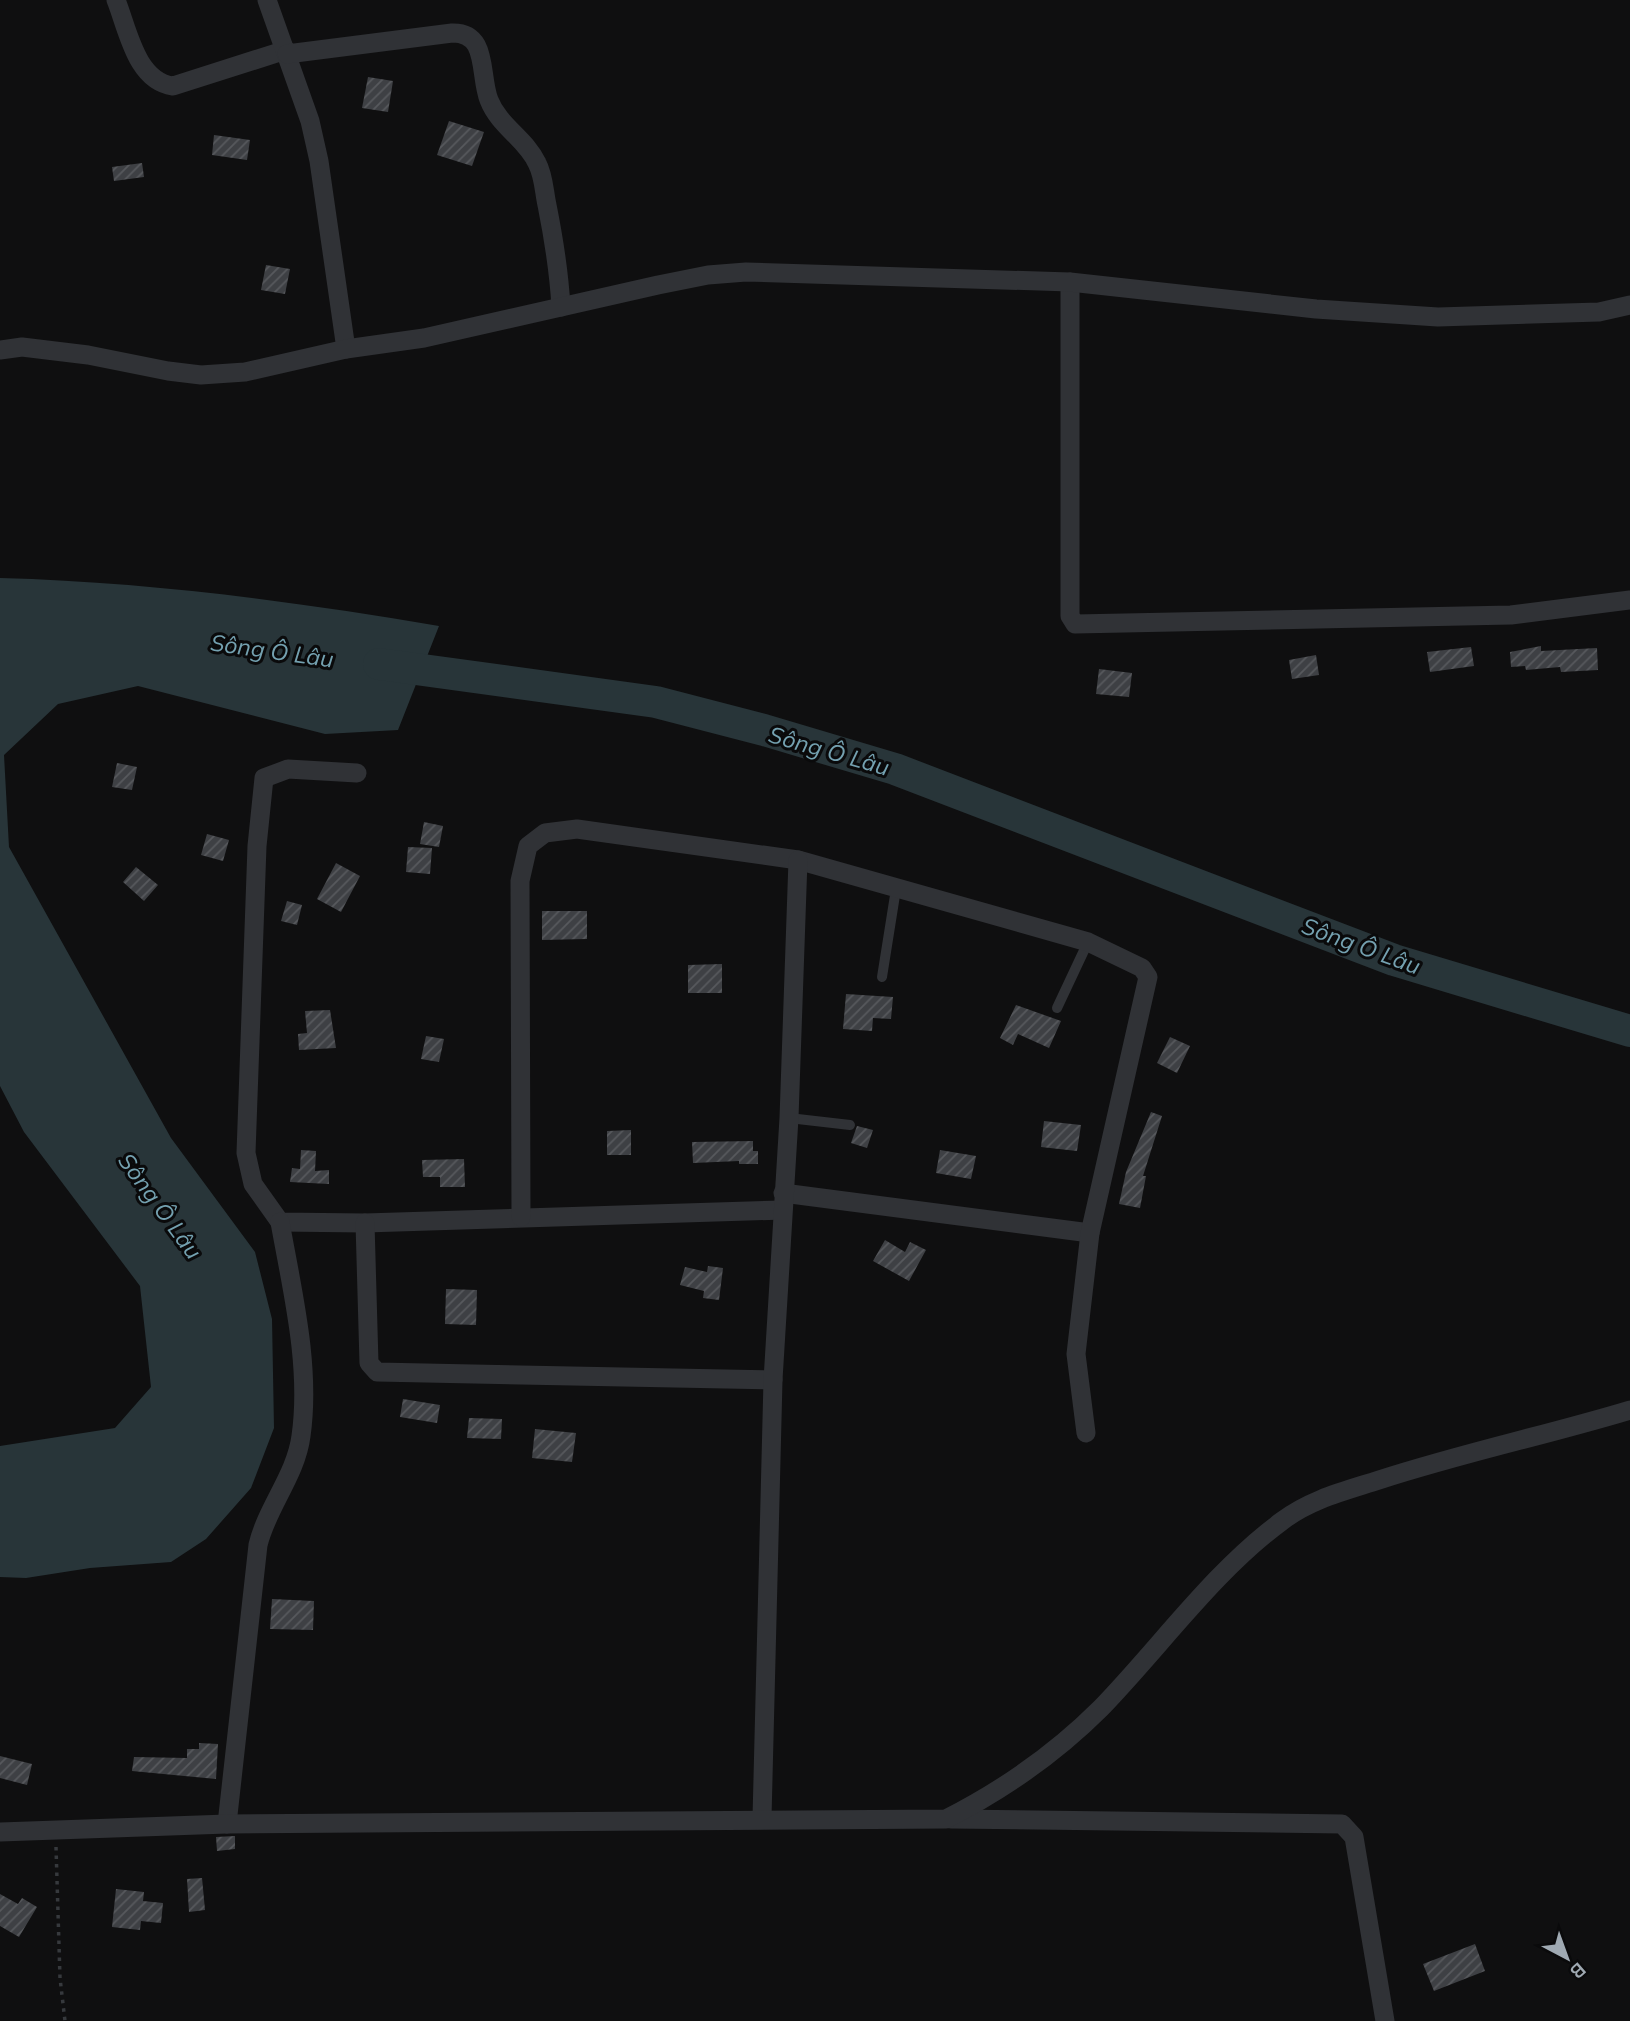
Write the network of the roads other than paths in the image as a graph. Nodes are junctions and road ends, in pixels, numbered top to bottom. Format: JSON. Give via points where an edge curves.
{"nodes":[{"id":1,"x":116,"y":0,"type":"edge"},
{"id":2,"x":267,"y":0,"type":"edge"},
{"id":3,"x":287,"y":52,"type":"junction"},
{"id":4,"x":1070,"y":282,"type":"junction"},
{"id":5,"x":1630,"y":305,"type":"edge"},
{"id":6,"x":561,"y":307,"type":"junction"},
{"id":7,"x":0,"y":349,"type":"edge"},
{"id":8,"x":346,"y":349,"type":"junction"},
{"id":9,"x":1630,"y":600,"type":"edge"},
{"id":10,"x":357,"y":773,"type":"dead end"},
{"id":11,"x":798,"y":860,"type":"junction"},
{"id":12,"x":897,"y":889,"type":"junction"},
{"id":13,"x":1088,"y":942,"type":"junction"},
{"id":14,"x":882,"y":977,"type":"dead end"},
{"id":15,"x":1056,"y":1008,"type":"dead end"},
{"id":16,"x":789,"y":1118,"type":"junction"},
{"id":17,"x":850,"y":1125,"type":"dead end"},
{"id":18,"x":783,"y":1202,"type":"junction"},
{"id":19,"x":521,"y":1217,"type":"junction"},
{"id":20,"x":280,"y":1222,"type":"junction"},
{"id":21,"x":365,"y":1223,"type":"junction"},
{"id":22,"x":1090,"y":1233,"type":"junction"},
{"id":23,"x":773,"y":1380,"type":"junction"},
{"id":24,"x":1630,"y":1410,"type":"edge"},
{"id":25,"x":1086,"y":1433,"type":"dead end"},
{"id":26,"x":762,"y":1818,"type":"junction"},
{"id":27,"x":946,"y":1819,"type":"junction"},
{"id":28,"x":227,"y":1824,"type":"junction"},
{"id":29,"x":0,"y":1832,"type":"edge"},
{"id":30,"x":1385,"y":2021,"type":"edge"}],
"edges":[{"from":1,"to":3,"type":"street","via":[[143,69],[160,84],[173,86]]},
{"from":2,"to":3,"type":"street"},
{"from":3,"to":6,"type":"street","via":[[452,33],[473,38],[493,108],[538,165],[557,252]]},
{"from":3,"to":8,"type":"street","via":[[319,161]]},
{"from":4,"to":5,"type":"street","via":[[1316,309],[1438,317],[1600,312]]},
{"from":4,"to":6,"type":"street","via":[[746,272],[708,275]]},
{"from":4,"to":9,"type":"street","via":[[1070,616],[1075,624],[1511,615]]},
{"from":6,"to":8,"type":"street","via":[[424,338]]},
{"from":7,"to":8,"type":"street","via":[[49,350],[201,375],[245,372]]},
{"from":10,"to":20,"type":"street","via":[[289,769],[264,778],[257,846],[246,1153],[253,1184]]},
{"from":11,"to":12,"type":"street"},
{"from":11,"to":16,"type":"street"},
{"from":11,"to":19,"type":"street","via":[[577,829],[545,833],[528,846],[520,881]]},
{"from":12,"to":13,"type":"street"},
{"from":12,"to":14,"type":"lane"},
{"from":13,"to":15,"type":"lane"},
{"from":13,"to":22,"type":"street","via":[[1142,968],[1148,977]]},
{"from":16,"to":17,"type":"lane"},
{"from":16,"to":18,"type":"street"},
{"from":18,"to":19,"type":"street"},
{"from":18,"to":22,"type":"street"},
{"from":18,"to":23,"type":"street"},
{"from":19,"to":21,"type":"street"},
{"from":20,"to":21,"type":"street"},
{"from":20,"to":28,"type":"street","via":[[302,1377],[301,1437],[258,1545]]},
{"from":21,"to":23,"type":"street","via":[[369,1363],[377,1372]]},
{"from":22,"to":25,"type":"street","via":[[1076,1354]]},
{"from":23,"to":26,"type":"street"},
{"from":24,"to":27,"type":"street","via":[[1428,1464],[1310,1502],[1280,1522],[1231,1567],[1100,1709],[1059,1746]]},
{"from":26,"to":27,"type":"street"},
{"from":26,"to":28,"type":"street"},
{"from":27,"to":30,"type":"street","via":[[1342,1824],[1354,1837]]},
{"from":28,"to":29,"type":"street"}]}
